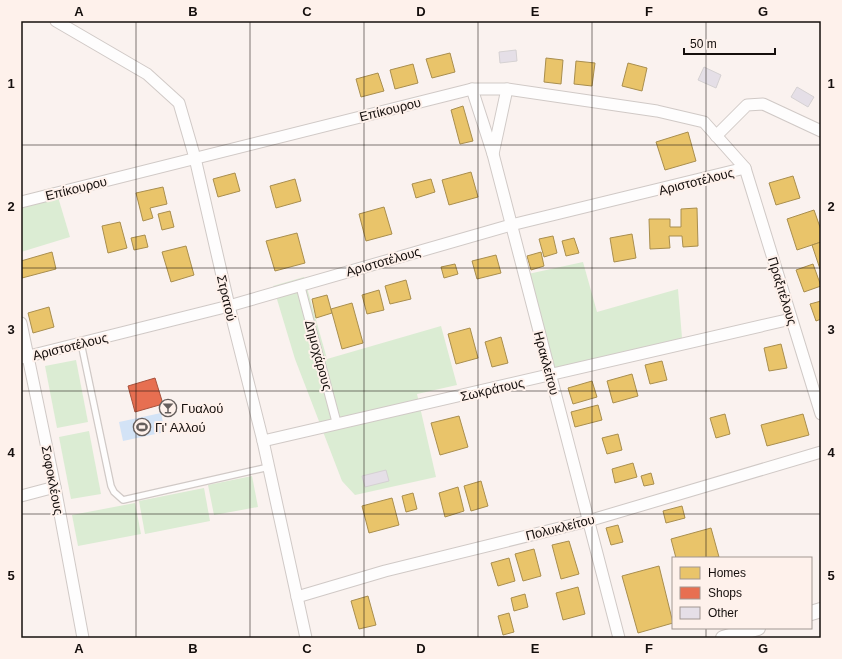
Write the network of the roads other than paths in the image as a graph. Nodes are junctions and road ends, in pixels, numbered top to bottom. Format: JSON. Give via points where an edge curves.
{"nodes":[{"id":1,"x":56,"y":21,"type":"edge"},
{"id":2,"x":472,"y":89,"type":"junction"},
{"id":3,"x":507,"y":89,"type":"junction"},
{"id":4,"x":821,"y":131,"type":"edge"},
{"id":5,"x":716,"y":136,"type":"junction"},
{"id":6,"x":493,"y":154,"type":"junction"},
{"id":7,"x":194,"y":158,"type":"junction"},
{"id":8,"x":745,"y":168,"type":"junction"},
{"id":9,"x":21,"y":202,"type":"edge"},
{"id":10,"x":511,"y":225,"type":"junction"},
{"id":11,"x":300,"y":285,"type":"junction"},
{"id":12,"x":228,"y":306,"type":"junction"},
{"id":13,"x":791,"y":319,"type":"junction"},
{"id":14,"x":21,"y":323,"type":"edge"},
{"id":15,"x":81,"y":343,"type":"junction"},
{"id":16,"x":25,"y":357,"type":"edge"},
{"id":17,"x":550,"y":376,"type":"junction"},
{"id":18,"x":821,"y":414,"type":"edge"},
{"id":19,"x":337,"y":424,"type":"junction"},
{"id":20,"x":263,"y":441,"type":"junction"},
{"id":21,"x":821,"y":452,"type":"edge"},
{"id":22,"x":268,"y":467,"type":"junction"},
{"id":23,"x":55,"y":487,"type":"junction"},
{"id":24,"x":21,"y":496,"type":"edge"},
{"id":25,"x":588,"y":521,"type":"junction"},
{"id":26,"x":297,"y":597,"type":"junction"},
{"id":27,"x":754,"y":629,"type":"edge"},
{"id":28,"x":82,"y":638,"type":"edge"},
{"id":29,"x":306,"y":638,"type":"edge"},
{"id":30,"x":620,"y":638,"type":"edge"},
{"id":31,"x":723,"y":638,"type":"edge"}],
"edges":[{"from":1,"to":7,"type":"street","name":"Στρατού","via":[[147,74],[179,103]]},
{"from":2,"to":3,"type":"street","name":"Επίκουρου"},
{"from":2,"to":6,"type":"street","name":"Ηρακλείτου"},
{"from":2,"to":7,"type":"street","name":"Επίκουρου"},
{"from":3,"to":5,"type":"street","name":"Επίκουρου","via":[[657,111],[704,122]]},
{"from":3,"to":6,"type":"street"},
{"from":4,"to":5,"type":"street","via":[[763,104],[747,105]]},
{"from":5,"to":8,"type":"street","name":"Επίκουρου"},
{"from":6,"to":10,"type":"street","name":"Ηρακλείτου"},
{"from":7,"to":9,"type":"street","name":"Επίκουρου"},
{"from":7,"to":12,"type":"street","name":"Στρατού"},
{"from":8,"to":10,"type":"street","name":"Αριστοτέλους"},
{"from":8,"to":13,"type":"street","name":"Πραξιτέλους"},
{"from":10,"to":11,"type":"street","name":"Αριστοτέλους"},
{"from":10,"to":17,"type":"street","name":"Ηρακλείτου"},
{"from":11,"to":12,"type":"street","name":"Αριστοτέλους"},
{"from":11,"to":19,"type":"street","name":"Δημοχάρους"},
{"from":12,"to":15,"type":"street","name":"Αριστοτέλους"},
{"from":12,"to":20,"type":"street","name":"Στρατού"},
{"from":13,"to":17,"type":"street","name":"Σωκράτους"},
{"from":13,"to":18,"type":"street","name":"Πραξιτέλους"},
{"from":14,"to":16,"type":"street","name":"Σοφοκλέους"},
{"from":15,"to":16,"type":"street","name":"Αριστοτέλους"},
{"from":15,"to":22,"type":"lane","via":[[111,486],[123,500]]},
{"from":16,"to":23,"type":"street","name":"Σοφοκλέους"},
{"from":17,"to":19,"type":"street","name":"Σωκράτους"},
{"from":17,"to":25,"type":"street","name":"Ηρακλείτου"},
{"from":19,"to":20,"type":"street","name":"Σωκράτους"},
{"from":20,"to":22,"type":"street","name":"Στρατού"},
{"from":21,"to":25,"type":"street","name":"Πολυκλείτου"},
{"from":22,"to":26,"type":"street","name":"Στρατού"},
{"from":23,"to":24,"type":"street"},
{"from":23,"to":28,"type":"street","name":"Σοφοκλέους"},
{"from":25,"to":26,"type":"street","name":"Πολυκλείτου","via":[[385,571]]},
{"from":25,"to":30,"type":"street","name":"Ηρακλείτου"},
{"from":26,"to":29,"type":"street","name":"Στρατού"},
{"from":27,"to":31,"type":"street"}]}
